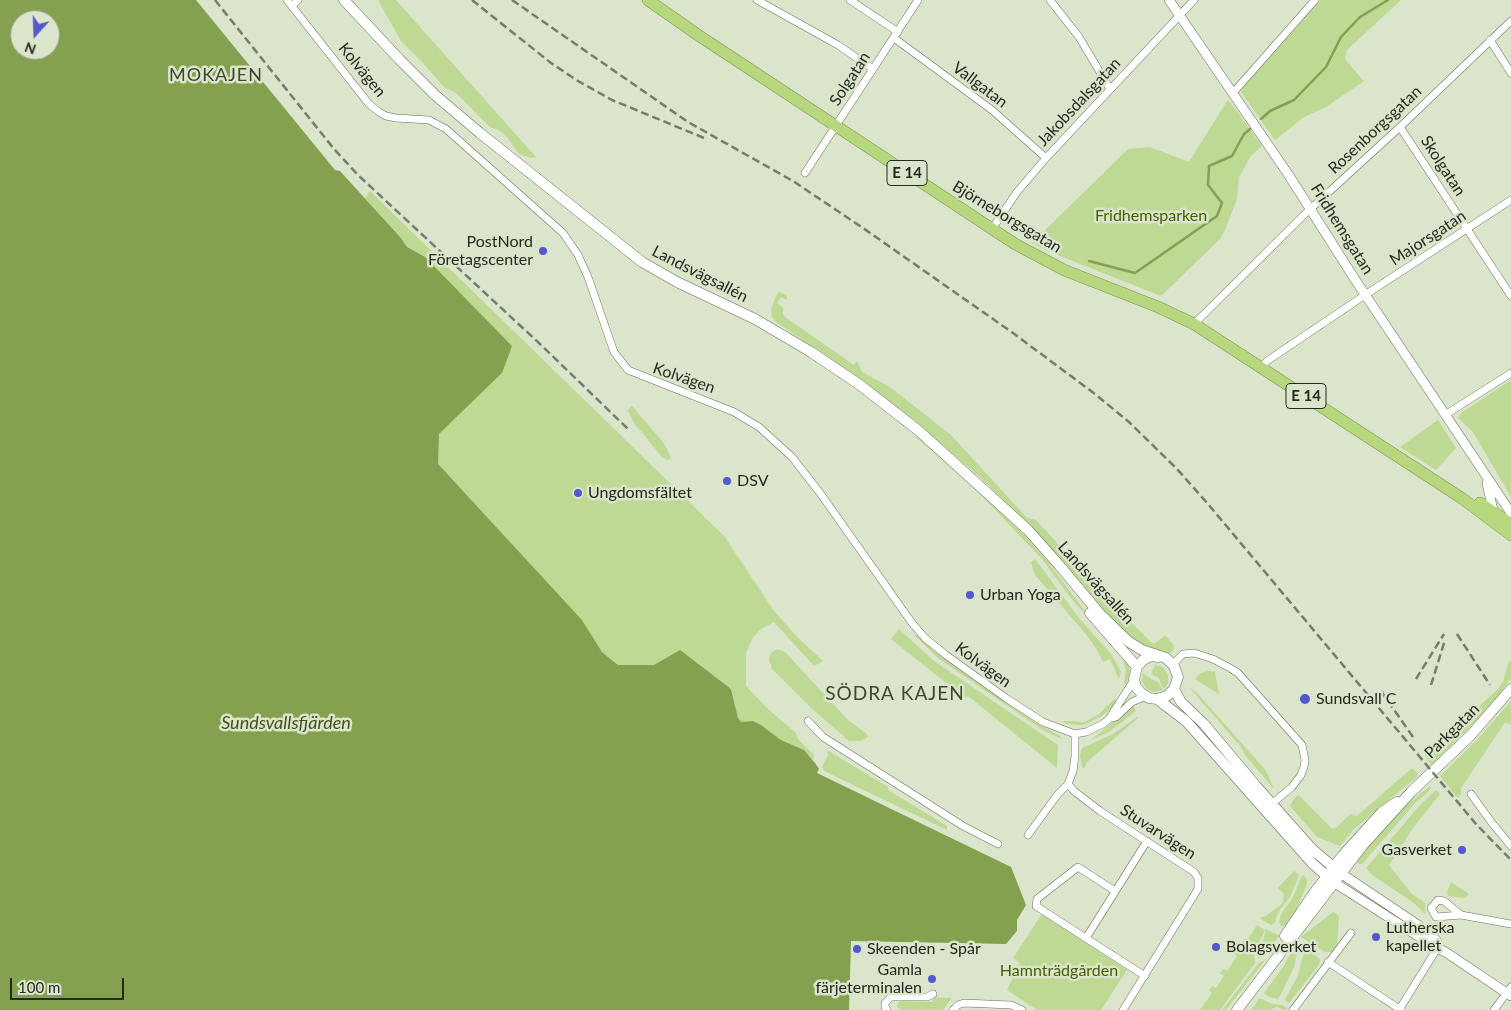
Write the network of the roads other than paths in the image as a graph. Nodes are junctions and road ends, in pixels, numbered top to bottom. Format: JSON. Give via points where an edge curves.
{"nodes":[{"id":1,"x":298,"y":0,"type":"edge"},
{"id":2,"x":344,"y":0,"type":"edge"},
{"id":3,"x":648,"y":0,"type":"edge"},
{"id":4,"x":757,"y":0,"type":"edge"},
{"id":5,"x":850,"y":0,"type":"edge"},
{"id":6,"x":918,"y":0,"type":"edge"},
{"id":7,"x":1050,"y":0,"type":"edge"},
{"id":8,"x":1170,"y":0,"type":"edge"},
{"id":9,"x":1194,"y":0,"type":"edge"},
{"id":10,"x":1315,"y":0,"type":"edge"},
{"id":11,"x":290,"y":3,"type":"edge"},
{"id":12,"x":1180,"y":15,"type":"junction"},
{"id":13,"x":1511,"y":21,"type":"edge"},
{"id":14,"x":896,"y":35,"type":"junction"},
{"id":15,"x":1490,"y":40,"type":"junction"},
{"id":16,"x":873,"y":69,"type":"junction"},
{"id":17,"x":1511,"y":73,"type":"edge"},
{"id":18,"x":1110,"y":88,"type":"junction"},
{"id":19,"x":1232,"y":94,"type":"junction"},
{"id":20,"x":836,"y":126,"type":"junction"},
{"id":21,"x":1400,"y":126,"type":"junction"},
{"id":22,"x":1046,"y":158,"type":"junction"},
{"id":23,"x":805,"y":174,"type":"dead end"},
{"id":24,"x":1511,"y":200,"type":"edge"},
{"id":25,"x":1311,"y":209,"type":"junction"},
{"id":26,"x":992,"y":229,"type":"junction"},
{"id":27,"x":1468,"y":230,"type":"junction"},
{"id":28,"x":1365,"y":296,"type":"junction"},
{"id":29,"x":1511,"y":296,"type":"edge"},
{"id":30,"x":1194,"y":324,"type":"junction"},
{"id":31,"x":1262,"y":367,"type":"junction"},
{"id":32,"x":1511,"y":373,"type":"edge"},
{"id":33,"x":1445,"y":415,"type":"junction"},
{"id":34,"x":1485,"y":476,"type":"junction"},
{"id":35,"x":1012,"y":515,"type":"junction"},
{"id":36,"x":1503,"y":517,"type":"edge"},
{"id":37,"x":1511,"y":535,"type":"edge"},
{"id":38,"x":1169,"y":661,"type":"junction"},
{"id":39,"x":1137,"y":667,"type":"junction"},
{"id":40,"x":1134,"y":680,"type":"junction"},
{"id":41,"x":1174,"y":689,"type":"junction"},
{"id":42,"x":1511,"y":689,"type":"edge"},
{"id":43,"x":1146,"y":696,"type":"junction"},
{"id":44,"x":1157,"y":699,"type":"junction"},
{"id":45,"x":1109,"y":719,"type":"junction"},
{"id":46,"x":808,"y":721,"type":"dead end"},
{"id":47,"x":1075,"y":734,"type":"junction"},
{"id":48,"x":1068,"y":784,"type":"junction"},
{"id":49,"x":1471,"y":794,"type":"dead end"},
{"id":50,"x":1268,"y":807,"type":"junction"},
{"id":51,"x":1028,"y":835,"type":"dead end"},
{"id":52,"x":1147,"y":841,"type":"junction"},
{"id":53,"x":998,"y":844,"type":"dead end"},
{"id":54,"x":1511,"y":846,"type":"edge"},
{"id":55,"x":1334,"y":875,"type":"junction"},
{"id":56,"x":1115,"y":891,"type":"junction"},
{"id":57,"x":1461,"y":915,"type":"dead end"},
{"id":58,"x":1511,"y":924,"type":"edge"},
{"id":59,"x":1351,"y":933,"type":"dead end"},
{"id":60,"x":1086,"y":938,"type":"junction"},
{"id":61,"x":1438,"y":947,"type":"junction"},
{"id":62,"x":1328,"y":962,"type":"junction"},
{"id":63,"x":1145,"y":976,"type":"junction"},
{"id":64,"x":1510,"y":992,"type":"edge"},
{"id":65,"x":933,"y":994,"type":"dead end"},
{"id":66,"x":888,"y":1010,"type":"edge"},
{"id":67,"x":953,"y":1010,"type":"edge"},
{"id":68,"x":1022,"y":1010,"type":"edge"},
{"id":69,"x":1123,"y":1010,"type":"edge"},
{"id":70,"x":1229,"y":1010,"type":"edge"},
{"id":71,"x":1237,"y":1010,"type":"edge"},
{"id":72,"x":1293,"y":1010,"type":"edge"},
{"id":73,"x":1400,"y":1010,"type":"edge"},
{"id":74,"x":1494,"y":1010,"type":"edge"}],
"edges":[{"from":1,"to":11,"type":"street","name":"Kolvägen"},
{"from":2,"to":35,"type":"main road","name":"Landsvägsallén","via":[[435,95],[642,262],[755,319],[860,385],[919,431]]},
{"from":3,"to":20,"type":"highway","name":"Björneborgsgatan","number":"E 14"},
{"from":4,"to":16,"type":"street","via":[[838,45]]},
{"from":5,"to":14,"type":"street","name":"Vallgatan"},
{"from":6,"to":14,"type":"street","name":"Solgatan"},
{"from":7,"to":18,"type":"street","via":[[1079,37]]},
{"from":8,"to":12,"type":"street","name":"Fridhemsgatan"},
{"from":9,"to":12,"type":"street","name":"Jakobsdalsgatan"},
{"from":10,"to":19,"type":"street"},
{"from":11,"to":47,"type":"street","name":"Kolvägen","via":[[374,108],[386,116],[429,120],[446,129],[563,233],[588,277],[614,352],[628,370],[642,378],[724,406],[759,427],[804,471],[890,594],[925,638],[1022,709],[1049,725]]},
{"from":12,"to":18,"type":"street","name":"Jakobsdalsgatan"},
{"from":12,"to":19,"type":"street","name":"Fridhemsgatan"},
{"from":13,"to":15,"type":"street","name":"Rosenborgsgatan"},
{"from":14,"to":16,"type":"street","name":"Solgatan"},
{"from":14,"to":22,"type":"street","name":"Vallgatan","via":[[992,110]]},
{"from":15,"to":17,"type":"street"},
{"from":15,"to":21,"type":"street","name":"Rosenborgsgatan"},
{"from":16,"to":20,"type":"street","name":"Solgatan"},
{"from":18,"to":22,"type":"street","name":"Jakobsdalsgatan"},
{"from":19,"to":25,"type":"street","name":"Fridhemsgatan"},
{"from":20,"to":23,"type":"street","name":"Solgatan"},
{"from":20,"to":26,"type":"highway","name":"Björneborgsgatan","number":"E 14"},
{"from":21,"to":25,"type":"street","name":"Rosenborgsgatan"},
{"from":21,"to":27,"type":"street","name":"Skolgatan"},
{"from":22,"to":26,"type":"street","name":"Jakobsdalsgatan"},
{"from":24,"to":27,"type":"street","name":"Majorsgatan"},
{"from":25,"to":28,"type":"street","name":"Fridhemsgatan"},
{"from":25,"to":30,"type":"street","name":"Rosenborgsgatan"},
{"from":26,"to":30,"type":"highway","name":"Björneborgsgatan","number":"E 14","via":[[1064,270]]},
{"from":27,"to":28,"type":"street","name":"Majorsgatan"},
{"from":27,"to":29,"type":"street","name":"Skolgatan"},
{"from":28,"to":31,"type":"street","name":"Majorsgatan"},
{"from":28,"to":33,"type":"street","name":"Fridhemsgatan"},
{"from":30,"to":31,"type":"highway","name":"Björneborgsgatan","number":"E 14"},
{"from":31,"to":36,"type":"highway","name":"Björneborgsgatan","number":"E 14","via":[[1440,484],[1466,494]]},
{"from":32,"to":33,"type":"street"},
{"from":33,"to":34,"type":"street","name":"Fridhemsgatan"},
{"from":34,"to":36,"type":"street","name":"Fridhemsgatan"},
{"from":34,"to":36,"type":"street","name":"Fridhemsgatan"},
{"from":35,"to":38,"type":"main road","name":"Landsvägsallén","via":[[1124,638]]},
{"from":35,"to":39,"type":"main road","name":"Landsvägsallén"},
{"from":36,"to":37,"type":"highway","name":"Fridhemsgatan","number":"E 14"},
{"from":38,"to":39,"type":"main road","via":[[1151,656]]},
{"from":38,"to":41,"type":"main road","via":[[1178,677]]},
{"from":38,"to":50,"type":"street","via":[[1194,652],[1223,663],[1238,673],[1302,746],[1304,767],[1301,775]]},
{"from":39,"to":40,"type":"main road"},
{"from":40,"to":43,"type":"main road"},
{"from":40,"to":45,"type":"street"},
{"from":41,"to":44,"type":"main road"},
{"from":41,"to":50,"type":"main road","via":[[1181,702],[1204,724]]},
{"from":42,"to":55,"type":"main road","name":"Parkgatan","via":[[1470,736],[1412,791]]},
{"from":43,"to":44,"type":"main road"},
{"from":43,"to":45,"type":"street"},
{"from":44,"to":50,"type":"main road","via":[[1186,721]]},
{"from":45,"to":47,"type":"street","via":[[1097,728]]},
{"from":46,"to":53,"type":"street","via":[[823,737],[963,826]]},
{"from":47,"to":48,"type":"street","via":[[1073,771]]},
{"from":48,"to":51,"type":"street"},
{"from":48,"to":52,"type":"street","name":"Stuvarvägen","via":[[1083,798]]},
{"from":49,"to":54,"type":"street"},
{"from":50,"to":55,"type":"main road","via":[[1313,864]]},
{"from":52,"to":56,"type":"street"},
{"from":52,"to":63,"type":"street","name":"Stuvarvägen","via":[[1194,872],[1199,883]]},
{"from":55,"to":61,"type":"street","via":[[1418,925],[1436,940]]},
{"from":55,"to":70,"type":"main road"},
{"from":55,"to":71,"type":"main road"},
{"from":56,"to":60,"type":"street"},
{"from":56,"to":60,"type":"street","via":[[1078,867],[1036,899],[1036,906]]},
{"from":57,"to":58,"type":"street"},
{"from":59,"to":62,"type":"street"},
{"from":60,"to":63,"type":"street"},
{"from":61,"to":64,"type":"street"},
{"from":61,"to":73,"type":"street"},
{"from":62,"to":72,"type":"street"},
{"from":62,"to":73,"type":"street"},
{"from":63,"to":69,"type":"street","name":"Stuvarvägen"},
{"from":64,"to":74,"type":"street"},
{"from":65,"to":66,"type":"street","via":[[927,997],[891,996],[885,1003]]},
{"from":67,"to":68,"type":"street","via":[[964,1003],[1011,1005]]}]}
